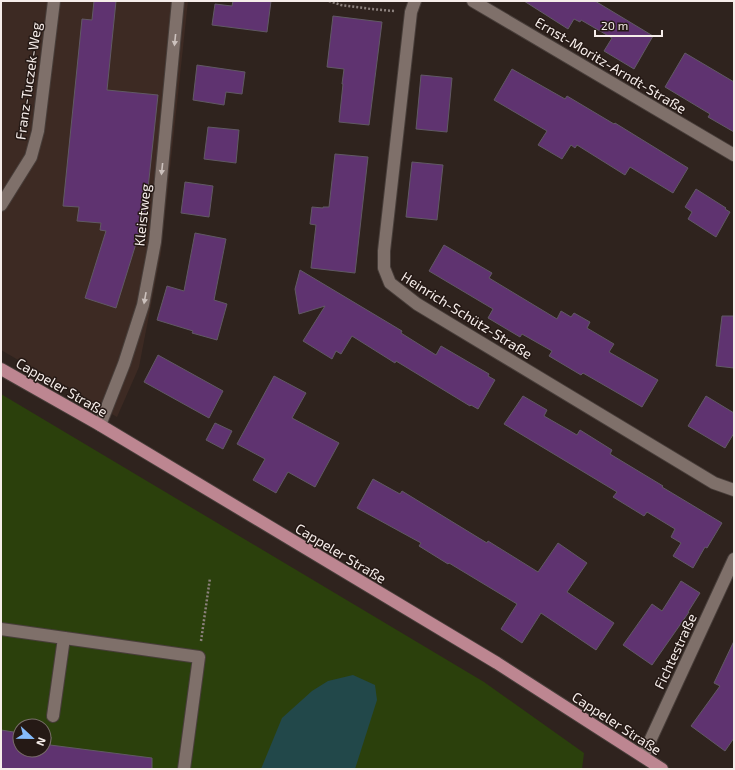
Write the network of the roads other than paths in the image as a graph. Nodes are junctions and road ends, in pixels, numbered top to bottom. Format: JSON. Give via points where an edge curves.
{"nodes":[{"id":1,"x":54,"y":1,"type":"edge"},
{"id":2,"x":178,"y":1,"type":"edge"},
{"id":3,"x":472,"y":1,"type":"edge"},
{"id":4,"x":413,"y":6,"type":"edge"},
{"id":5,"x":734,"y":155,"type":"edge"},
{"id":6,"x":1,"y":205,"type":"edge"},
{"id":7,"x":1,"y":369,"type":"edge"},
{"id":8,"x":100,"y":425,"type":"junction"},
{"id":9,"x":734,"y":490,"type":"edge"},
{"id":10,"x":734,"y":559,"type":"edge"},
{"id":11,"x":1,"y":629,"type":"edge"},
{"id":12,"x":64,"y":638,"type":"junction"},
{"id":13,"x":53,"y":716,"type":"dead end"},
{"id":14,"x":643,"y":756,"type":"junction"},
{"id":15,"x":184,"y":769,"type":"edge"},
{"id":16,"x":662,"y":769,"type":"edge"}],
"edges":[{"from":1,"to":6,"type":"street","name":"Franz-Tuczek-Weg","via":[[38,131],[31,157]]},
{"from":2,"to":8,"type":"street","name":"Kleistweg","one_way":true,"via":[[155,242],[143,305],[124,364]]},
{"from":3,"to":5,"type":"street","name":"Ernst-Moritz-Arndt-Straße"},
{"from":4,"to":9,"type":"street","name":"Heinrich-Schütz-Straße","via":[[384,251],[384,268],[390,283],[417,304],[714,483]]},
{"from":7,"to":8,"type":"main road","name":"Cappeler Straße"},
{"from":8,"to":14,"type":"main road","name":"Cappeler Straße","via":[[497,663]]},
{"from":10,"to":14,"type":"street","name":"Fichtestraße"},
{"from":11,"to":12,"type":"street"},
{"from":12,"to":13,"type":"street"},
{"from":12,"to":15,"type":"street","via":[[199,657]]},
{"from":14,"to":16,"type":"main road","name":"Cappeler Straße"}]}
